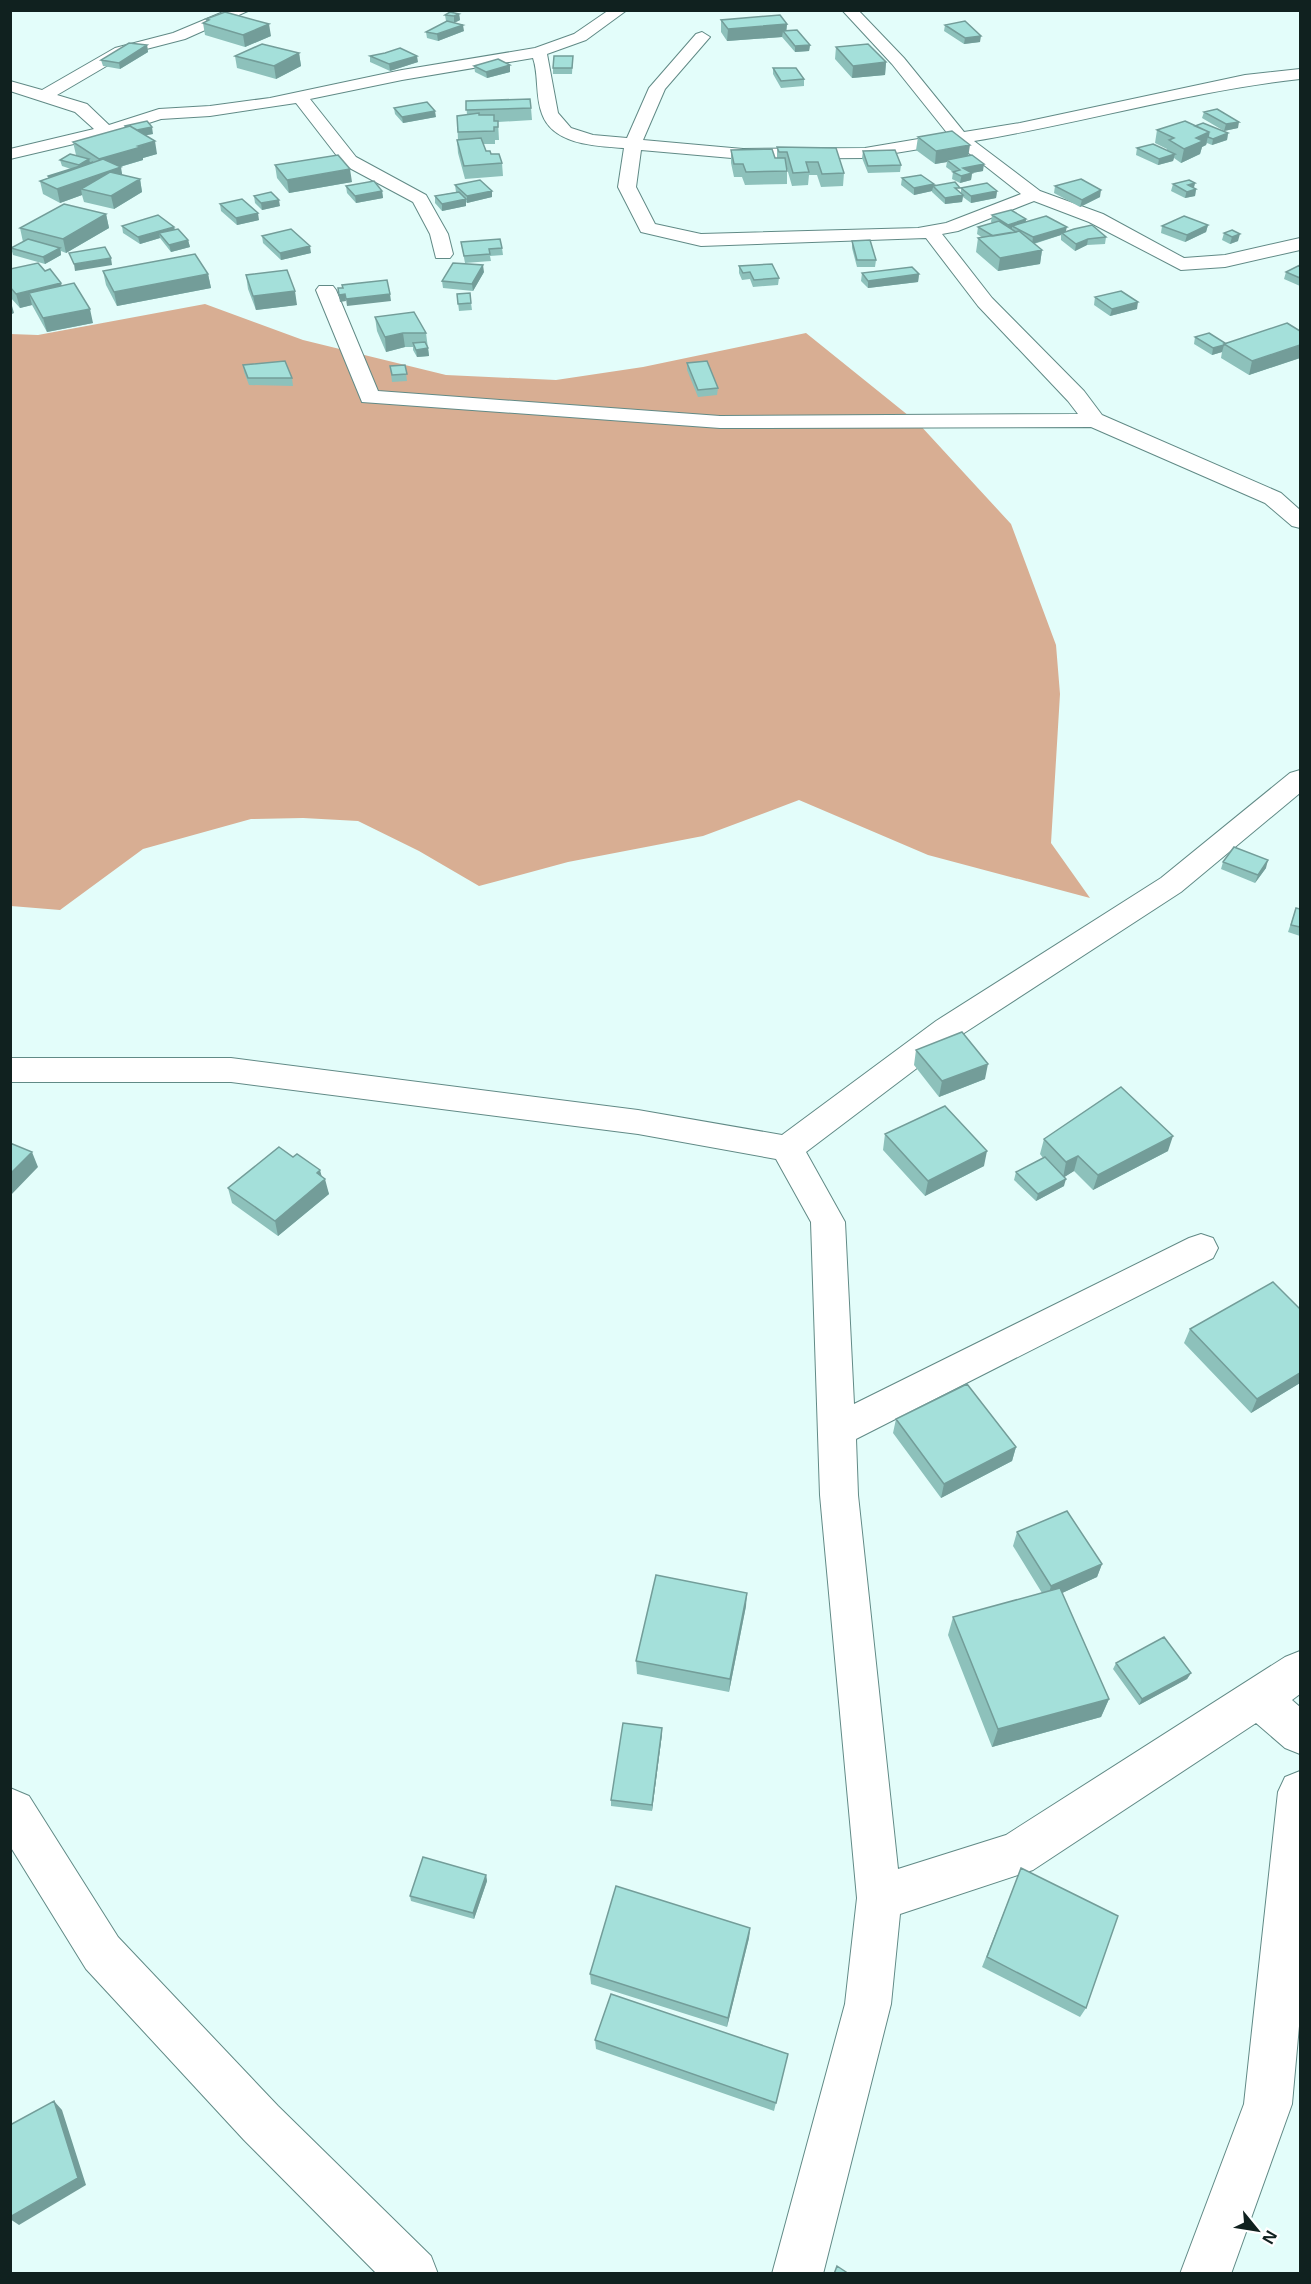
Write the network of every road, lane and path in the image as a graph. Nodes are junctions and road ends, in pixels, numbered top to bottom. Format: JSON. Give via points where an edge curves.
{"nodes":[{"id":1,"x":243,"y":10,"type":"edge"},
{"id":2,"x":620,"y":10,"type":"edge"},
{"id":3,"x":849,"y":10,"type":"edge"},
{"id":4,"x":702,"y":37,"type":"dead end"},
{"id":5,"x":538,"y":52,"type":"junction"},
{"id":6,"x":1300,"y":74,"type":"edge"},
{"id":7,"x":10,"y":86,"type":"edge"},
{"id":8,"x":44,"y":96,"type":"junction"},
{"id":9,"x":300,"y":97,"type":"junction"},
{"id":10,"x":106,"y":131,"type":"junction"},
{"id":11,"x":960,"y":138,"type":"junction"},
{"id":12,"x":633,"y":144,"type":"junction"},
{"id":13,"x":10,"y":154,"type":"edge"},
{"id":14,"x":1034,"y":195,"type":"junction"},
{"id":15,"x":930,"y":231,"type":"junction"},
{"id":16,"x":1300,"y":244,"type":"edge"},
{"id":17,"x":443,"y":254,"type":"dead end"},
{"id":18,"x":326,"y":290,"type":"dead end"},
{"id":19,"x":1095,"y":420,"type":"junction"},
{"id":20,"x":1300,"y":521,"type":"edge"},
{"id":21,"x":1300,"y":779,"type":"edge"},
{"id":22,"x":10,"y":1070,"type":"edge"},
{"id":23,"x":787,"y":1148,"type":"junction"},
{"id":24,"x":1201,"y":1248,"type":"dead end"},
{"id":25,"x":837,"y":1430,"type":"junction"},
{"id":26,"x":1300,"y":1671,"type":"edge"},
{"id":27,"x":1258,"y":1698,"type":"junction"},
{"id":28,"x":1300,"y":1734,"type":"edge"},
{"id":29,"x":1300,"y":1792,"type":"edge"},
{"id":30,"x":10,"y":1810,"type":"edge"},
{"id":31,"x":879,"y":1898,"type":"junction"},
{"id":32,"x":413,"y":2274,"type":"edge"},
{"id":33,"x":797,"y":2274,"type":"edge"},
{"id":34,"x":1205,"y":2274,"type":"edge"}],
"edges":[{"from":1,"to":8,"type":"street","via":[[179,36],[121,51]]},
{"from":2,"to":5,"type":"street","via":[[580,37]]},
{"from":3,"to":11,"type":"street","via":[[898,61]]},
{"from":4,"to":12,"type":"street","via":[[657,88]]},
{"from":5,"to":9,"type":"street","via":[[431,69]]},
{"from":5,"to":12,"type":"street","via":[[550,114],[565,132],[591,140]]},
{"from":6,"to":11,"type":"street","via":[[1245,80]]},
{"from":7,"to":8,"type":"street"},
{"from":8,"to":10,"type":"street","via":[[81,108]]},
{"from":9,"to":10,"type":"street","via":[[210,111],[159,114]]},
{"from":9,"to":17,"type":"street","via":[[350,162],[420,199],[439,234]]},
{"from":10,"to":13,"type":"street"},
{"from":11,"to":12,"type":"street","via":[[865,153],[743,154]]},
{"from":11,"to":14,"type":"street"},
{"from":12,"to":15,"type":"street","via":[[627,187],[648,228],[701,240]]},
{"from":14,"to":15,"type":"street","via":[[951,227]]},
{"from":14,"to":16,"type":"street","via":[[1096,218],[1181,264],[1225,261]]},
{"from":15,"to":19,"type":"street","via":[[985,302]]},
{"from":18,"to":19,"type":"street","via":[[370,397],[720,422]]},
{"from":19,"to":20,"type":"street","via":[[1273,498]]},
{"from":21,"to":23,"type":"street","via":[[1171,885],[947,1029]]},
{"from":22,"to":23,"type":"street","via":[[231,1070],[638,1122]]},
{"from":23,"to":25,"type":"street","via":[[828,1222]]},
{"from":24,"to":25,"type":"street"},
{"from":25,"to":31,"type":"street","via":[[839,1495]]},
{"from":26,"to":27,"type":"street"},
{"from":27,"to":28,"type":"street"},
{"from":27,"to":31,"type":"street","via":[[1017,1854]]},
{"from":29,"to":34,"type":"street","via":[[1268,2104]]},
{"from":30,"to":32,"type":"street","via":[[102,1953],[261,2123]]},
{"from":31,"to":33,"type":"street","via":[[868,2004]]}]}
